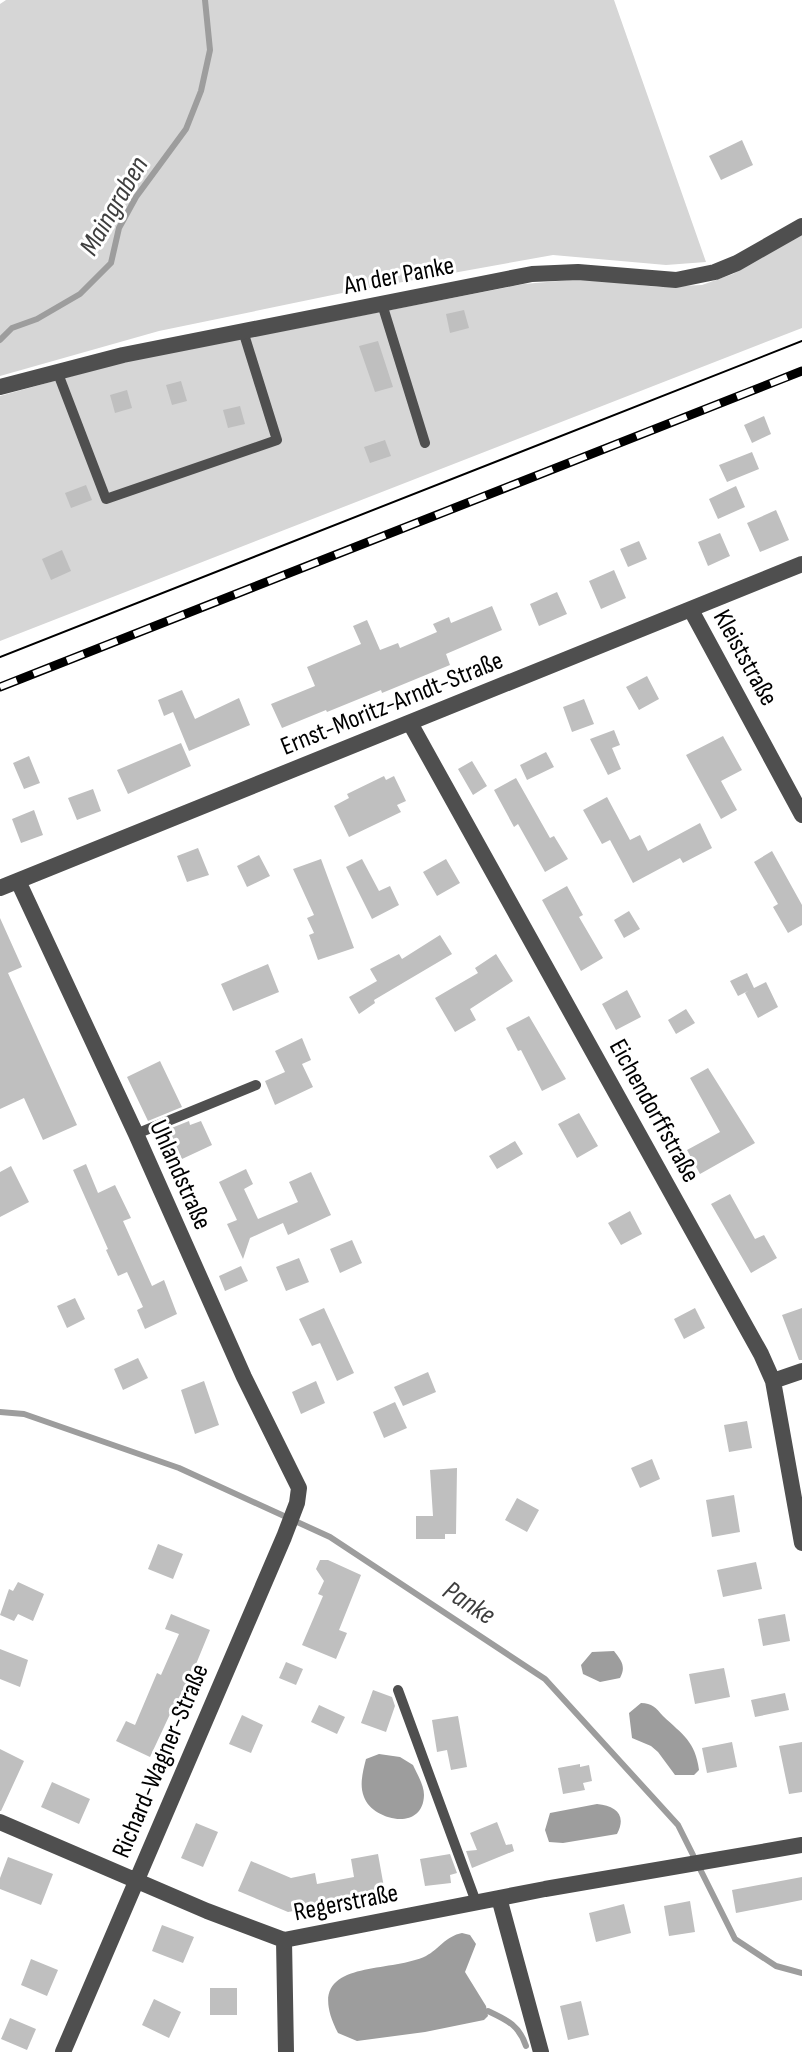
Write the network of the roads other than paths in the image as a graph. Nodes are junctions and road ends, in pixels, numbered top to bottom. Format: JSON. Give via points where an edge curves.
{"nodes":[{"id":1,"x":802,"y":226,"type":"edge"},
{"id":2,"x":382,"y":304,"type":"junction"},
{"id":3,"x":243,"y":331,"type":"junction"},
{"id":4,"x":57,"y":371,"type":"junction"},
{"id":5,"x":0,"y":387,"type":"edge"},
{"id":6,"x":425,"y":443,"type":"dead end"},
{"id":7,"x":802,"y":564,"type":"edge"},
{"id":8,"x":691,"y":610,"type":"junction"},
{"id":9,"x":410,"y":723,"type":"junction"},
{"id":10,"x":802,"y":815,"type":"edge"},
{"id":11,"x":18,"y":881,"type":"junction"},
{"id":12,"x":0,"y":888,"type":"edge"},
{"id":13,"x":256,"y":1085,"type":"dead end"},
{"id":14,"x":136,"y":1134,"type":"junction"},
{"id":15,"x":802,"y":1371,"type":"edge"},
{"id":16,"x":773,"y":1381,"type":"junction"},
{"id":17,"x":298,"y":1496,"type":"joint"},
{"id":18,"x":802,"y":1543,"type":"edge"},
{"id":19,"x":398,"y":1690,"type":"dead end"},
{"id":20,"x":0,"y":1822,"type":"edge"},
{"id":21,"x":802,"y":1845,"type":"edge"},
{"id":22,"x":135,"y":1880,"type":"junction"},
{"id":23,"x":499,"y":1898,"type":"junction"},
{"id":24,"x":476,"y":1902,"type":"junction"},
{"id":25,"x":284,"y":1940,"type":"junction"},
{"id":26,"x":63,"y":2052,"type":"edge"},
{"id":27,"x":286,"y":2052,"type":"edge"},
{"id":28,"x":541,"y":2052,"type":"edge"}],
"edges":[{"from":1,"to":2,"type":"street","name":"An der Panke","via":[[737,263],[676,280],[532,274]]},
{"from":2,"to":3,"type":"street","name":"An der Panke"},
{"from":2,"to":6,"type":"lane"},
{"from":3,"to":4,"type":"street","name":"An der Panke"},
{"from":3,"to":4,"type":"lane","via":[[277,440],[106,499]]},
{"from":4,"to":5,"type":"street","name":"An der Panke"},
{"from":7,"to":8,"type":"street","name":"Ernst-Moritz-Arndt-Straße"},
{"from":8,"to":9,"type":"street","name":"Ernst-Moritz-Arndt-Straße"},
{"from":8,"to":10,"type":"street","name":"Kleiststraße"},
{"from":9,"to":11,"type":"street","name":"Ernst-Moritz-Arndt-Straße"},
{"from":9,"to":16,"type":"street","name":"Eichendorffstraße"},
{"from":11,"to":12,"type":"street","name":"Ernst-Moritz-Arndt-Straße"},
{"from":11,"to":14,"type":"street","name":"Uhlandstraße"},
{"from":13,"to":14,"type":"lane"},
{"from":14,"to":17,"type":"street","name":"Uhlandstraße"},
{"from":15,"to":16,"type":"street"},
{"from":16,"to":18,"type":"street","name":"Eichendorffstraße"},
{"from":17,"to":22,"type":"street","name":"Richard-Wagner-Straße"},
{"from":19,"to":24,"type":"lane"},
{"from":20,"to":22,"type":"street","name":"Regerstraße"},
{"from":21,"to":23,"type":"street","name":"Regerstraße"},
{"from":22,"to":25,"type":"street","name":"Regerstraße"},
{"from":22,"to":26,"type":"street","name":"Richard-Wagner-Straße"},
{"from":23,"to":24,"type":"street","name":"Regerstraße"},
{"from":23,"to":28,"type":"street"},
{"from":24,"to":25,"type":"street","name":"Regerstraße"},
{"from":25,"to":27,"type":"street"}]}
